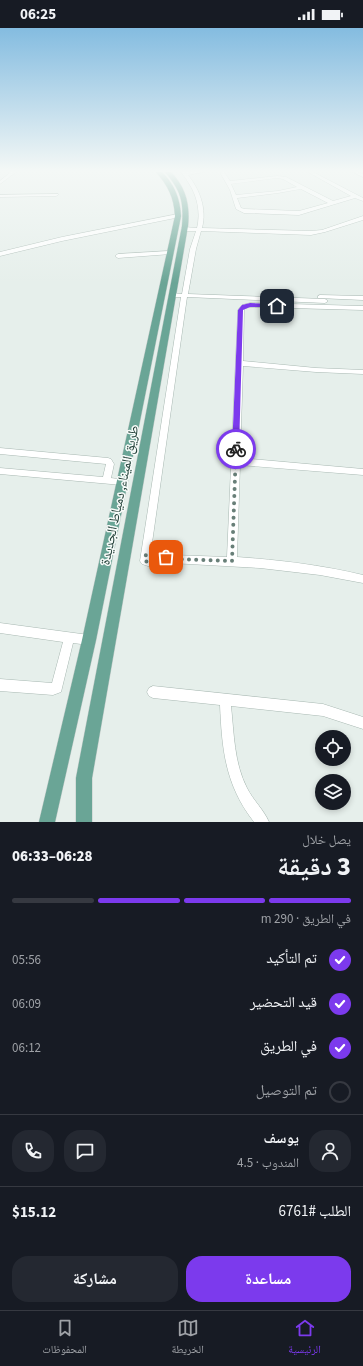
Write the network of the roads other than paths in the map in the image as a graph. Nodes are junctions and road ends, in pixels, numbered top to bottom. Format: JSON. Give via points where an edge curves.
{"nodes":[{"id":1,"x":177,"y":209,"type":"edge"},
{"id":2,"x":186,"y":209,"type":"edge"},
{"id":3,"x":200,"y":209,"type":"edge"},
{"id":4,"x":239,"y":209,"type":"edge"},
{"id":5,"x":310,"y":209,"type":"edge"},
{"id":6,"x":178,"y":214,"type":"junction"},
{"id":7,"x":363,"y":216,"type":"edge"},
{"id":8,"x":185,"y":227,"type":"junction"},
{"id":9,"x":199,"y":228,"type":"junction"},
{"id":10,"x":0,"y":249,"type":"edge"},
{"id":11,"x":169,"y":253,"type":"junction"},
{"id":12,"x":0,"y":254,"type":"edge"},
{"id":13,"x":118,"y":256,"type":"dead end"},
{"id":14,"x":172,"y":293,"type":"junction"},
{"id":15,"x":185,"y":294,"type":"junction"},
{"id":16,"x":363,"y":298,"type":"edge"},
{"id":17,"x":363,"y":302,"type":"edge"},
{"id":18,"x":363,"y":308,"type":"edge"},
{"id":19,"x":154,"y":330,"type":"junction"},
{"id":20,"x":166,"y":330,"type":"junction"},
{"id":21,"x":239,"y":363,"type":"junction"},
{"id":22,"x":363,"y":372,"type":"edge"},
{"id":23,"x":0,"y":451,"type":"edge"},
{"id":24,"x":236,"y":458,"type":"junction"},
{"id":25,"x":363,"y":468,"type":"edge"},
{"id":26,"x":0,"y":471,"type":"edge"},
{"id":27,"x":363,"y":472,"type":"edge"},
{"id":28,"x":106,"y":481,"type":"junction"},
{"id":29,"x":122,"y":482,"type":"junction"},
{"id":30,"x":232,"y":561,"type":"junction"},
{"id":31,"x":363,"y":579,"type":"edge"},
{"id":32,"x":0,"y":628,"type":"edge"},
{"id":33,"x":69,"y":638,"type":"junction"},
{"id":34,"x":89,"y":640,"type":"junction"},
{"id":35,"x":0,"y":685,"type":"edge"},
{"id":36,"x":153,"y":692,"type":"dead end"},
{"id":37,"x":225,"y":699,"type":"junction"},
{"id":38,"x":363,"y":723,"type":"edge"},
{"id":39,"x":47,"y":822,"type":"edge"},
{"id":40,"x":84,"y":822,"type":"edge"},
{"id":41,"x":262,"y":822,"type":"edge"}],
"edges":[{"from":1,"to":6,"type":"main road","name":"طريق الميناء, دمياط الجديدة"},
{"from":2,"to":8,"type":"main road","name":"طريق الميناء, دمياط الجديدة"},
{"from":3,"to":9,"type":"street"},
{"from":4,"to":5,"type":"street","via":[[244,212],[295,213]]},
{"from":6,"to":10,"type":"street","via":[[158,215]]},
{"from":6,"to":11,"type":"main road","name":"طريق الميناء, دمياط الجديدة"},
{"from":6,"to":12,"type":"street"},
{"from":7,"to":9,"type":"street","via":[[324,231],[311,233]]},
{"from":8,"to":9,"type":"street"},
{"from":8,"to":14,"type":"main road","name":"طريق الميناء, دمياط الجديدة"},
{"from":9,"to":15,"type":"street"},
{"from":11,"to":13,"type":"street"},
{"from":11,"to":19,"type":"main road","name":"طريق الميناء, دمياط الجديدة"},
{"from":14,"to":15,"type":"street"},
{"from":14,"to":20,"type":"main road","name":"طريق الميناء, دمياط الجديدة"},
{"from":15,"to":16,"type":"street"},
{"from":15,"to":17,"type":"street"},
{"from":15,"to":30,"type":"street","via":[[145,561]]},
{"from":18,"to":21,"type":"street","via":[[244,306],[241,310]]},
{"from":19,"to":20,"type":"main road"},
{"from":19,"to":29,"type":"main road","name":"طريق الميناء, دمياط الجديدة"},
{"from":20,"to":40,"type":"main road","name":"طريق الميناء, دمياط الجديدة","via":[[84,778]]},
{"from":21,"to":22,"type":"street"},
{"from":21,"to":24,"type":"street"},
{"from":23,"to":28,"type":"street","via":[[108,461],[110,464]]},
{"from":24,"to":25,"type":"street"},
{"from":24,"to":27,"type":"street"},
{"from":24,"to":30,"type":"street"},
{"from":26,"to":28,"type":"street"},
{"from":28,"to":29,"type":"street"},
{"from":29,"to":34,"type":"main road","name":"طريق الميناء, دمياط الجديدة"},
{"from":30,"to":31,"type":"street","via":[[294,567]]},
{"from":32,"to":33,"type":"street"},
{"from":33,"to":34,"type":"street"},
{"from":33,"to":35,"type":"street","via":[[57,688]]},
{"from":34,"to":39,"type":"main road","name":"طريق الميناء, دمياط الجديدة"},
{"from":36,"to":37,"type":"street"},
{"from":37,"to":38,"type":"street","via":[[323,710]]},
{"from":37,"to":41,"type":"street","via":[[230,759],[237,784],[247,804]]}]}
